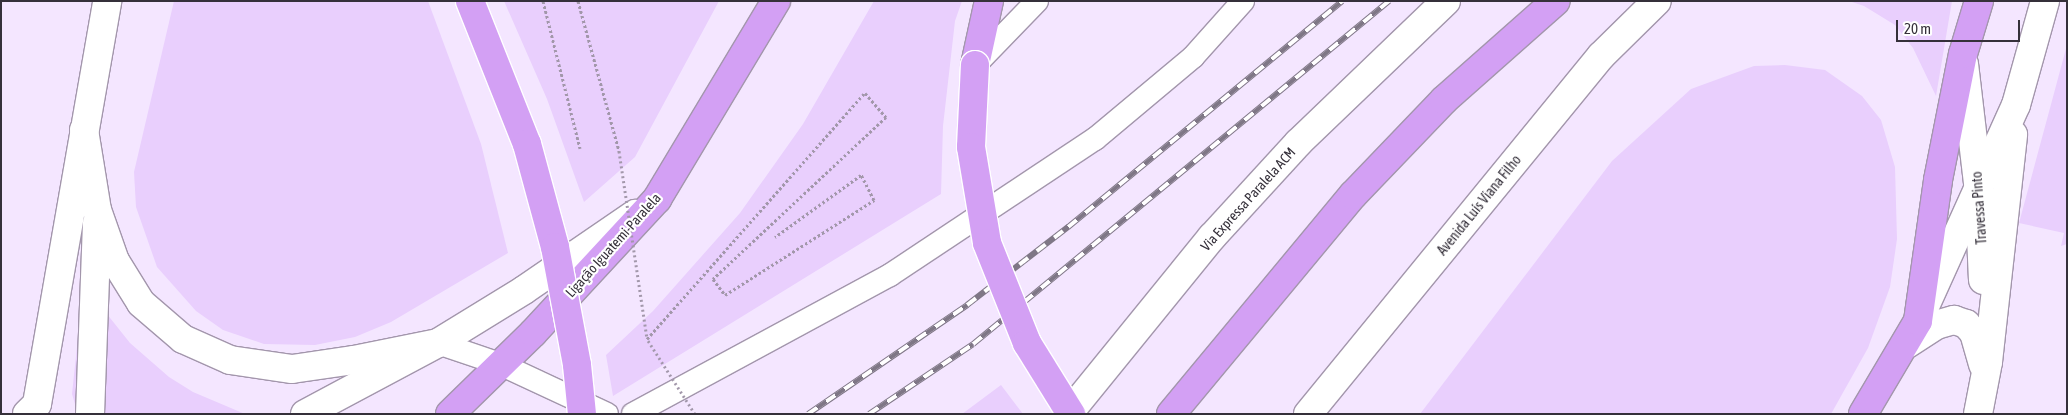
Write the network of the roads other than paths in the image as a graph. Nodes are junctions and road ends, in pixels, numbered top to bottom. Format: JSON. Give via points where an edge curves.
{"nodes":[{"id":1,"x":107,"y":1,"type":"edge"},
{"id":2,"x":470,"y":1,"type":"edge"},
{"id":3,"x":776,"y":1,"type":"edge"},
{"id":4,"x":989,"y":1,"type":"edge"},
{"id":5,"x":1037,"y":1,"type":"edge"},
{"id":6,"x":1243,"y":1,"type":"edge"},
{"id":7,"x":1446,"y":1,"type":"edge"},
{"id":8,"x":1556,"y":1,"type":"edge"},
{"id":9,"x":1656,"y":1,"type":"edge"},
{"id":10,"x":1979,"y":1,"type":"edge"},
{"id":11,"x":2045,"y":1,"type":"edge"},
{"id":12,"x":1963,"y":54,"type":"junction"},
{"id":13,"x":975,"y":65,"type":"junction"},
{"id":14,"x":2016,"y":105,"type":"junction"},
{"id":15,"x":84,"y":130,"type":"junction"},
{"id":16,"x":1978,"y":192,"type":"junction"},
{"id":17,"x":657,"y":199,"type":"junction"},
{"id":18,"x":97,"y":210,"type":"junction"},
{"id":19,"x":1918,"y":321,"type":"junction"},
{"id":20,"x":438,"y":342,"type":"junction"},
{"id":21,"x":1904,"y":347,"type":"junction"},
{"id":22,"x":500,"y":364,"type":"junction"},
{"id":23,"x":1986,"y":368,"type":"junction"},
{"id":24,"x":27,"y":414,"type":"edge"},
{"id":25,"x":90,"y":414,"type":"edge"},
{"id":26,"x":305,"y":414,"type":"edge"},
{"id":27,"x":450,"y":414,"type":"edge"},
{"id":28,"x":582,"y":414,"type":"edge"},
{"id":29,"x":607,"y":414,"type":"edge"},
{"id":30,"x":633,"y":414,"type":"edge"},
{"id":31,"x":1070,"y":414,"type":"edge"},
{"id":32,"x":1171,"y":414,"type":"edge"},
{"id":33,"x":1308,"y":414,"type":"edge"},
{"id":34,"x":1863,"y":414,"type":"edge"},
{"id":35,"x":1978,"y":414,"type":"edge"}],
"edges":[{"from":1,"to":15,"type":"main road"},
{"from":2,"to":28,"type":"highway","bridge":true,"via":[[527,144],[554,247]]},
{"from":3,"to":17,"type":"highway","name":"Ligação Iguatemi-Paralela"},
{"from":4,"to":13,"type":"highway"},
{"from":5,"to":13,"type":"lane"},
{"from":6,"to":30,"type":"lane","via":[[1193,57],[1095,138],[890,274]]},
{"from":7,"to":31,"type":"main road","name":"Via Expressa Paralela ACM","via":[[1298,144],[1212,237]]},
{"from":8,"to":32,"type":"highway","via":[[1444,100],[1353,195]]},
{"from":9,"to":33,"type":"main road","name":"Avenida Luís Viana Filho","via":[[1601,56]]},
{"from":10,"to":12,"type":"highway"},
{"from":11,"to":14,"type":"main road"},
{"from":12,"to":16,"type":"main road","name":"Travessa Pinto"},
{"from":12,"to":19,"type":"highway","via":[[1938,180]]},
{"from":13,"to":31,"type":"highway","bridge":true,"via":[[971,147],[987,244],[1027,343]]},
{"from":14,"to":16,"type":"main road"},
{"from":14,"to":23,"type":"main road","name":"Travessa Pinto"},
{"from":15,"to":18,"type":"main road"},
{"from":15,"to":24,"type":"main road","via":[[37,404]]},
{"from":16,"to":19,"type":"main road"},
{"from":16,"to":23,"type":"main road","name":"Travessa Pinto"},
{"from":17,"to":20,"type":"main road","via":[[524,290]]},
{"from":17,"to":22,"type":"highway","name":"Ligação Iguatemi-Paralela"},
{"from":18,"to":20,"type":"main road","via":[[115,261],[141,303],[183,339],[230,360],[292,369]]},
{"from":18,"to":25,"type":"main road"},
{"from":19,"to":21,"type":"highway"},
{"from":20,"to":22,"type":"lane"},
{"from":20,"to":26,"type":"main road"},
{"from":21,"to":23,"type":"main road","name":"Travessa Pinto","via":[[1936,325],[1954,320],[1966,324],[1974,334]]},
{"from":21,"to":34,"type":"highway"},
{"from":22,"to":27,"type":"highway","name":"Ligação Iguatemi-Paralela"},
{"from":22,"to":29,"type":"lane"},
{"from":23,"to":35,"type":"main road","name":"Travessa Pinto"}]}
